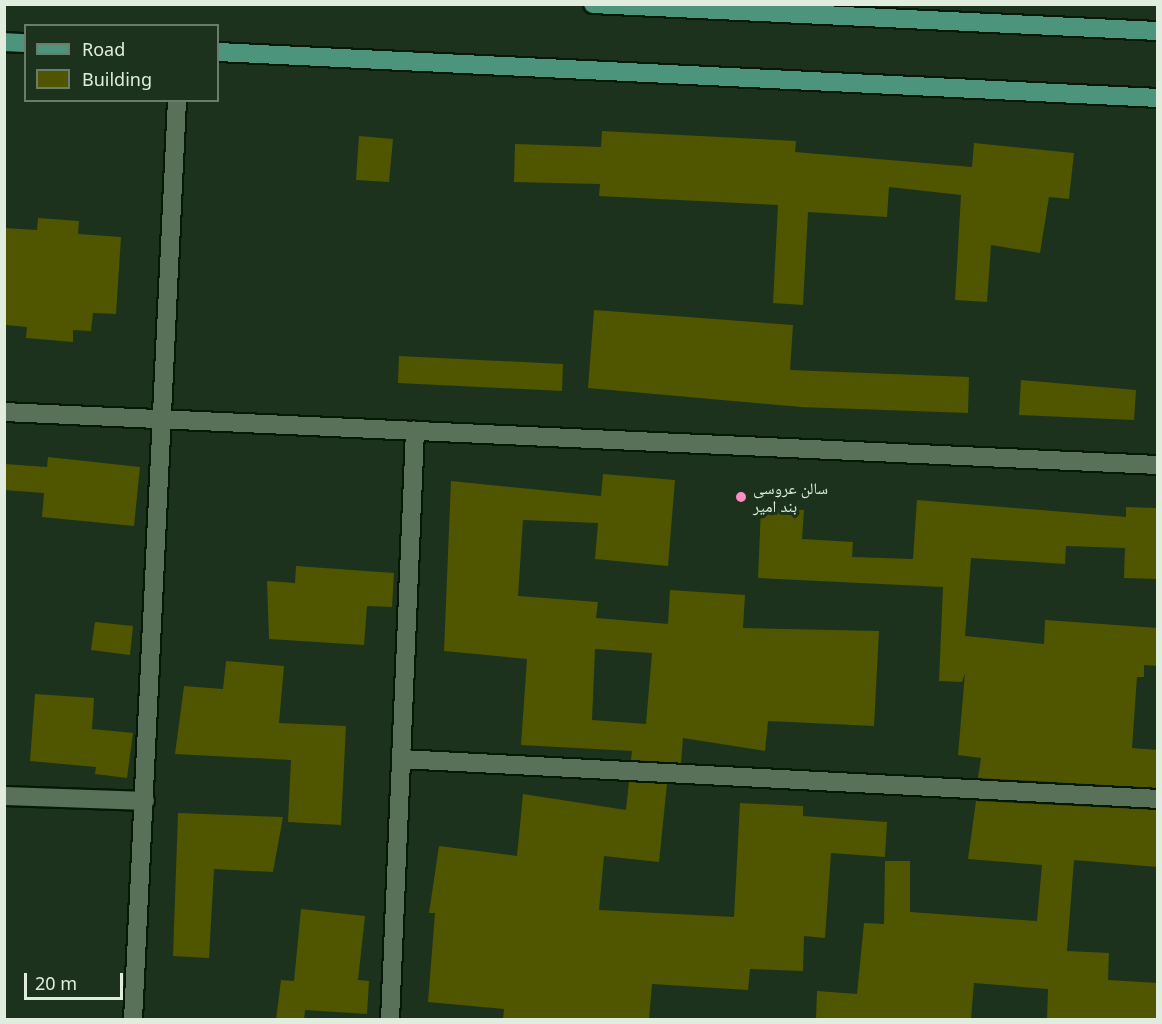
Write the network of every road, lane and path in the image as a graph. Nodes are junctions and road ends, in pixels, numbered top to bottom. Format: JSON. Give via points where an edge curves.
{"nodes":[{"id":1,"x":593,"y":4,"type":"edge"},
{"id":2,"x":639,"y":6,"type":"edge"},
{"id":3,"x":1158,"y":31,"type":"edge"},
{"id":4,"x":4,"y":42,"type":"edge"},
{"id":5,"x":24,"y":43,"type":"edge"},
{"id":6,"x":219,"y":52,"type":"edge"},
{"id":7,"x":1158,"y":98,"type":"edge"},
{"id":8,"x":177,"y":102,"type":"edge"},
{"id":9,"x":4,"y":412,"type":"edge"},
{"id":10,"x":162,"y":419,"type":"junction"},
{"id":11,"x":416,"y":431,"type":"junction"},
{"id":12,"x":1158,"y":465,"type":"edge"},
{"id":13,"x":401,"y":759,"type":"junction"},
{"id":14,"x":4,"y":796,"type":"edge"},
{"id":15,"x":1158,"y":799,"type":"edge"},
{"id":16,"x":145,"y":801,"type":"junction"},
{"id":17,"x":133,"y":1020,"type":"edge"},
{"id":18,"x":390,"y":1020,"type":"edge"}],
"edges":[{"from":1,"to":2,"type":"main road"},
{"from":2,"to":3,"type":"main road"},
{"from":4,"to":5,"type":"main road"},
{"from":6,"to":7,"type":"main road"},
{"from":8,"to":10,"type":"street"},
{"from":9,"to":10,"type":"street"},
{"from":10,"to":11,"type":"street"},
{"from":10,"to":16,"type":"street"},
{"from":11,"to":12,"type":"street"},
{"from":11,"to":13,"type":"street"},
{"from":13,"to":15,"type":"street"},
{"from":13,"to":18,"type":"street"},
{"from":14,"to":16,"type":"street"},
{"from":16,"to":17,"type":"street"}]}
